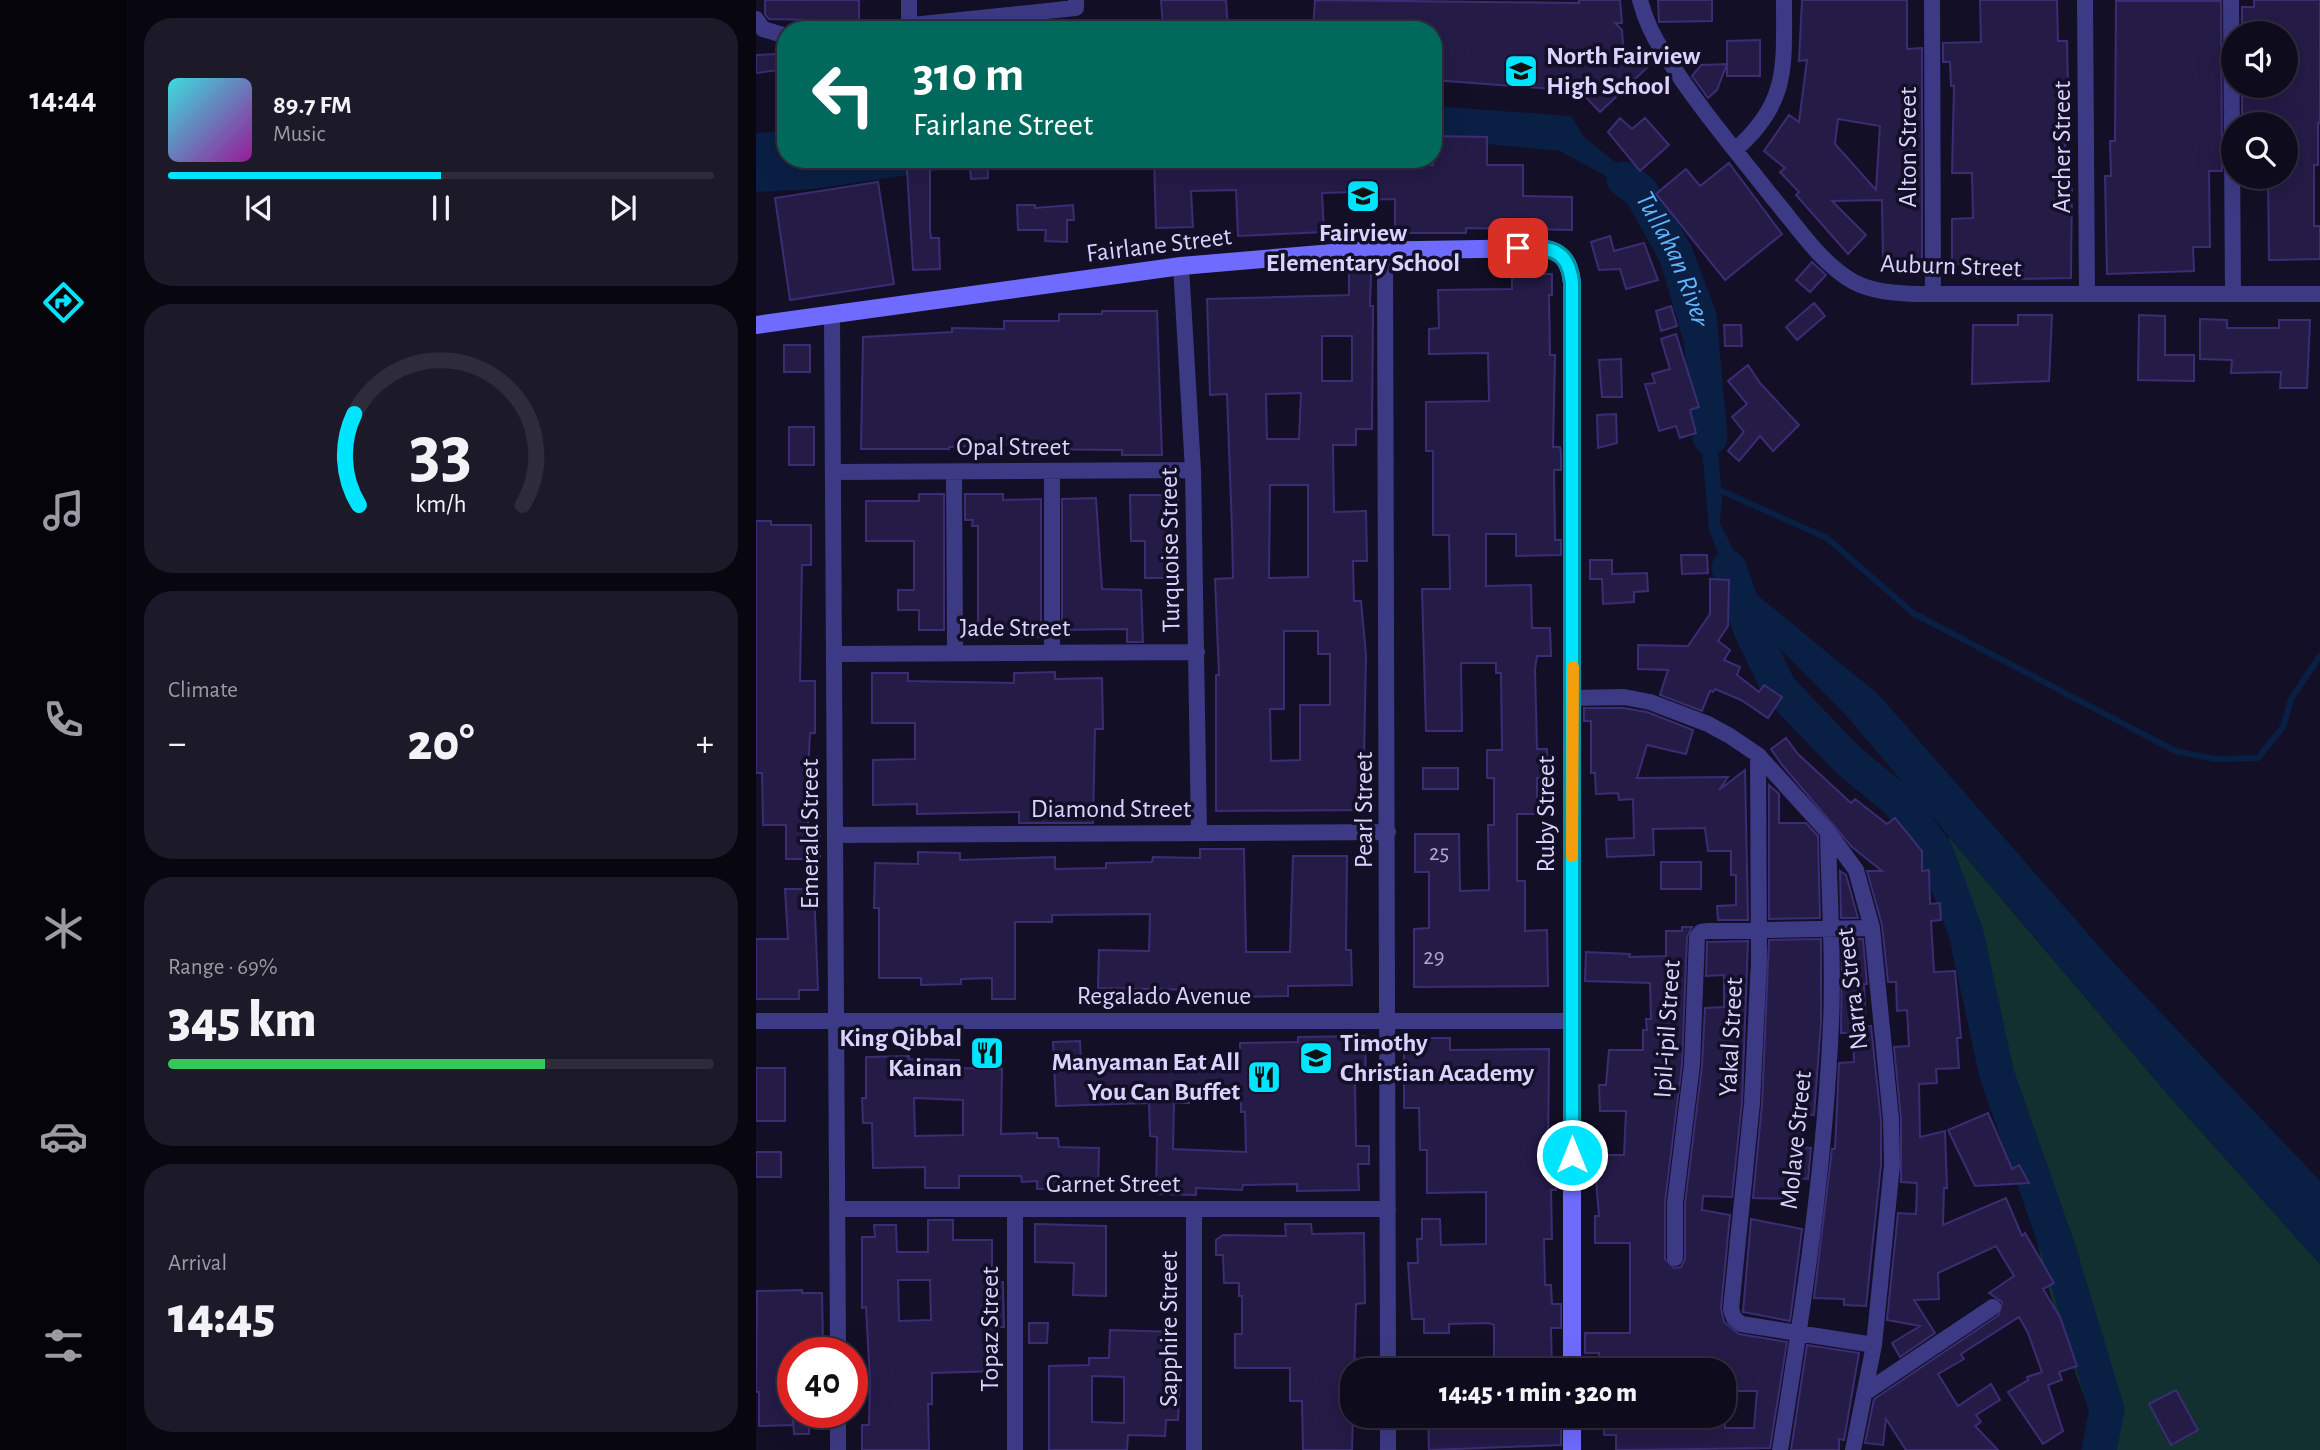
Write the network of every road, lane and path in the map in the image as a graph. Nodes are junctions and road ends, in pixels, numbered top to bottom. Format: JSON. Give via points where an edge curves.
{"nodes":[{"id":1,"x":909,"y":0,"type":"edge"},
{"id":2,"x":1640,"y":0,"type":"edge"},
{"id":3,"x":1784,"y":0,"type":"edge"},
{"id":4,"x":1932,"y":0,"type":"edge"},
{"id":5,"x":2085,"y":0,"type":"edge"},
{"id":6,"x":2231,"y":0,"type":"edge"},
{"id":7,"x":1076,"y":4,"type":"edge"},
{"id":8,"x":909,"y":21,"type":"edge"},
{"id":9,"x":941,"y":21,"type":"edge"},
{"id":10,"x":760,"y":24,"type":"edge"},
{"id":11,"x":777,"y":32,"type":"edge"},
{"id":12,"x":1735,"y":150,"type":"junction"},
{"id":13,"x":1385,"y":250,"type":"junction"},
{"id":14,"x":1566,"y":260,"type":"joint"},
{"id":15,"x":1181,"y":266,"type":"junction"},
{"id":16,"x":1933,"y":294,"type":"junction"},
{"id":17,"x":2087,"y":294,"type":"junction"},
{"id":18,"x":2233,"y":294,"type":"junction"},
{"id":19,"x":2320,"y":294,"type":"edge"},
{"id":20,"x":832,"y":316,"type":"junction"},
{"id":21,"x":756,"y":325,"type":"edge"},
{"id":22,"x":1193,"y":470,"type":"junction"},
{"id":23,"x":1052,"y":471,"type":"junction"},
{"id":24,"x":833,"y":472,"type":"junction"},
{"id":25,"x":954,"y":472,"type":"junction"},
{"id":26,"x":1052,"y":652,"type":"junction"},
{"id":27,"x":1197,"y":652,"type":"junction"},
{"id":28,"x":955,"y":653,"type":"junction"},
{"id":29,"x":834,"y":654,"type":"junction"},
{"id":30,"x":1573,"y":698,"type":"junction"},
{"id":31,"x":1758,"y":755,"type":"junction"},
{"id":32,"x":1388,"y":832,"type":"junction"},
{"id":33,"x":1828,"y":832,"type":"junction"},
{"id":34,"x":1199,"y":833,"type":"junction"},
{"id":35,"x":835,"y":835,"type":"junction"},
{"id":36,"x":1872,"y":928,"type":"junction"},
{"id":37,"x":1830,"y":929,"type":"junction"},
{"id":38,"x":1759,"y":930,"type":"junction"},
{"id":39,"x":756,"y":1021,"type":"edge"},
{"id":40,"x":836,"y":1021,"type":"junction"},
{"id":41,"x":1388,"y":1021,"type":"junction"},
{"id":42,"x":1572,"y":1021,"type":"junction"},
{"id":43,"x":838,"y":1209,"type":"junction"},
{"id":44,"x":1014,"y":1209,"type":"junction"},
{"id":45,"x":1194,"y":1209,"type":"junction"},
{"id":46,"x":1388,"y":1209,"type":"junction"},
{"id":47,"x":1675,"y":1258,"type":"dead end"},
{"id":48,"x":1993,"y":1307,"type":"dead end"},
{"id":49,"x":1799,"y":1333,"type":"junction"},
{"id":50,"x":838,"y":1337,"type":"edge"},
{"id":51,"x":1874,"y":1345,"type":"junction"},
{"id":52,"x":1388,"y":1358,"type":"edge"},
{"id":53,"x":1572,"y":1358,"type":"edge"},
{"id":54,"x":1866,"y":1392,"type":"junction"},
{"id":55,"x":838,"y":1428,"type":"edge"},
{"id":56,"x":1388,"y":1428,"type":"edge"},
{"id":57,"x":1572,"y":1428,"type":"edge"},
{"id":58,"x":838,"y":1450,"type":"edge"},
{"id":59,"x":1014,"y":1450,"type":"edge"},
{"id":60,"x":1194,"y":1450,"type":"edge"},
{"id":61,"x":1388,"y":1450,"type":"edge"},
{"id":62,"x":1572,"y":1450,"type":"edge"},
{"id":63,"x":1780,"y":1450,"type":"edge"},
{"id":64,"x":1853,"y":1450,"type":"edge"}],
"edges":[{"from":1,"to":8,"type":"street"},
{"from":2,"to":12,"type":"street","name":"Auburn Street","via":[[1664,55]]},
{"from":3,"to":12,"type":"street","via":[[1784,52],[1777,96],[1768,116]]},
{"from":4,"to":16,"type":"street","name":"Alton Street"},
{"from":5,"to":17,"type":"street","name":"Archer Street"},
{"from":6,"to":18,"type":"street"},
{"from":7,"to":9,"type":"street"},
{"from":10,"to":11,"type":"street"},
{"from":12,"to":16,"type":"street","name":"Auburn Street","via":[[1832,266],[1853,281],[1892,293]]},
{"from":13,"to":14,"type":"street","name":"Fairlane Street","via":[[1544,248],[1557,251]]},
{"from":13,"to":15,"type":"street","name":"Fairlane Street"},
{"from":13,"to":32,"type":"street","name":"Pearl Street"},
{"from":14,"to":30,"type":"street","name":"Ruby Street","via":[[1572,283]]},
{"from":15,"to":20,"type":"street","name":"Fairlane Street"},
{"from":15,"to":22,"type":"street","name":"Turquoise Street"},
{"from":16,"to":17,"type":"street","name":"Auburn Street"},
{"from":17,"to":18,"type":"street","name":"Auburn Street"},
{"from":18,"to":19,"type":"street","name":"Auburn Street"},
{"from":20,"to":21,"type":"street","name":"Fairlane Street"},
{"from":20,"to":24,"type":"street","name":"Emerald Street"},
{"from":22,"to":23,"type":"street","name":"Opal Street"},
{"from":22,"to":27,"type":"street","name":"Turquoise Street"},
{"from":23,"to":25,"type":"street","name":"Opal Street"},
{"from":23,"to":26,"type":"street"},
{"from":24,"to":25,"type":"street","name":"Opal Street"},
{"from":24,"to":29,"type":"street","name":"Emerald Street"},
{"from":25,"to":28,"type":"street"},
{"from":26,"to":27,"type":"street","name":"Jade Street"},
{"from":26,"to":28,"type":"street","name":"Jade Street"},
{"from":27,"to":34,"type":"street","name":"Turquoise Street"},
{"from":28,"to":29,"type":"street","name":"Jade Street"},
{"from":29,"to":35,"type":"street","name":"Emerald Street"},
{"from":30,"to":31,"type":"street","name":"Narra Street","via":[[1624,697],[1650,702],[1708,724]]},
{"from":30,"to":42,"type":"street","name":"Ruby Street"},
{"from":31,"to":33,"type":"street","name":"Narra Street"},
{"from":31,"to":38,"type":"street","name":"Yakal Street"},
{"from":32,"to":34,"type":"street","name":"Diamond Street"},
{"from":32,"to":41,"type":"street","name":"Pearl Street"},
{"from":33,"to":36,"type":"street","name":"Narra Street","via":[[1856,870]]},
{"from":33,"to":37,"type":"street","name":"Molave Street"},
{"from":34,"to":35,"type":"street","name":"Diamond Street"},
{"from":35,"to":40,"type":"street","name":"Emerald Street"},
{"from":36,"to":37,"type":"street","name":"Ipil-ipil Street"},
{"from":36,"to":51,"type":"street","name":"Narra Street","via":[[1892,1165]]},
{"from":37,"to":38,"type":"street","name":"Ipil-ipil Street"},
{"from":37,"to":49,"type":"street","name":"Molave Street","via":[[1830,1044],[1822,1149]]},
{"from":38,"to":47,"type":"street","name":"Ipil-ipil Street","via":[[1708,931],[1697,937],[1692,1065],[1675,1203]]},
{"from":38,"to":49,"type":"street","name":"Yakal Street","via":[[1752,1104],[1731,1309],[1741,1324]]},
{"from":39,"to":40,"type":"street","name":"Regalado Avenue"},
{"from":40,"to":41,"type":"street","name":"Regalado Avenue"},
{"from":40,"to":43,"type":"street","name":"Emerald Street"},
{"from":41,"to":42,"type":"street","name":"Regalado Avenue"},
{"from":41,"to":46,"type":"street","name":"Pearl Street"},
{"from":42,"to":53,"type":"street","name":"Ruby Street"},
{"from":43,"to":44,"type":"street","name":"Garnet Street"},
{"from":43,"to":50,"type":"street","name":"Emerald Street"},
{"from":44,"to":45,"type":"street","name":"Garnet Street"},
{"from":44,"to":59,"type":"street","name":"Topaz Street"},
{"from":45,"to":46,"type":"street","name":"Garnet Street"},
{"from":45,"to":60,"type":"street","name":"Sapphire Street"},
{"from":46,"to":52,"type":"street","name":"Pearl Street"},
{"from":48,"to":54,"type":"street"},
{"from":49,"to":51,"type":"street"},
{"from":49,"to":63,"type":"street","name":"Molave Street"},
{"from":51,"to":54,"type":"street","name":"Narra Street"},
{"from":54,"to":64,"type":"street","name":"Narra Street"},
{"from":55,"to":58,"type":"street"},
{"from":56,"to":61,"type":"street"},
{"from":57,"to":62,"type":"street"}]}
